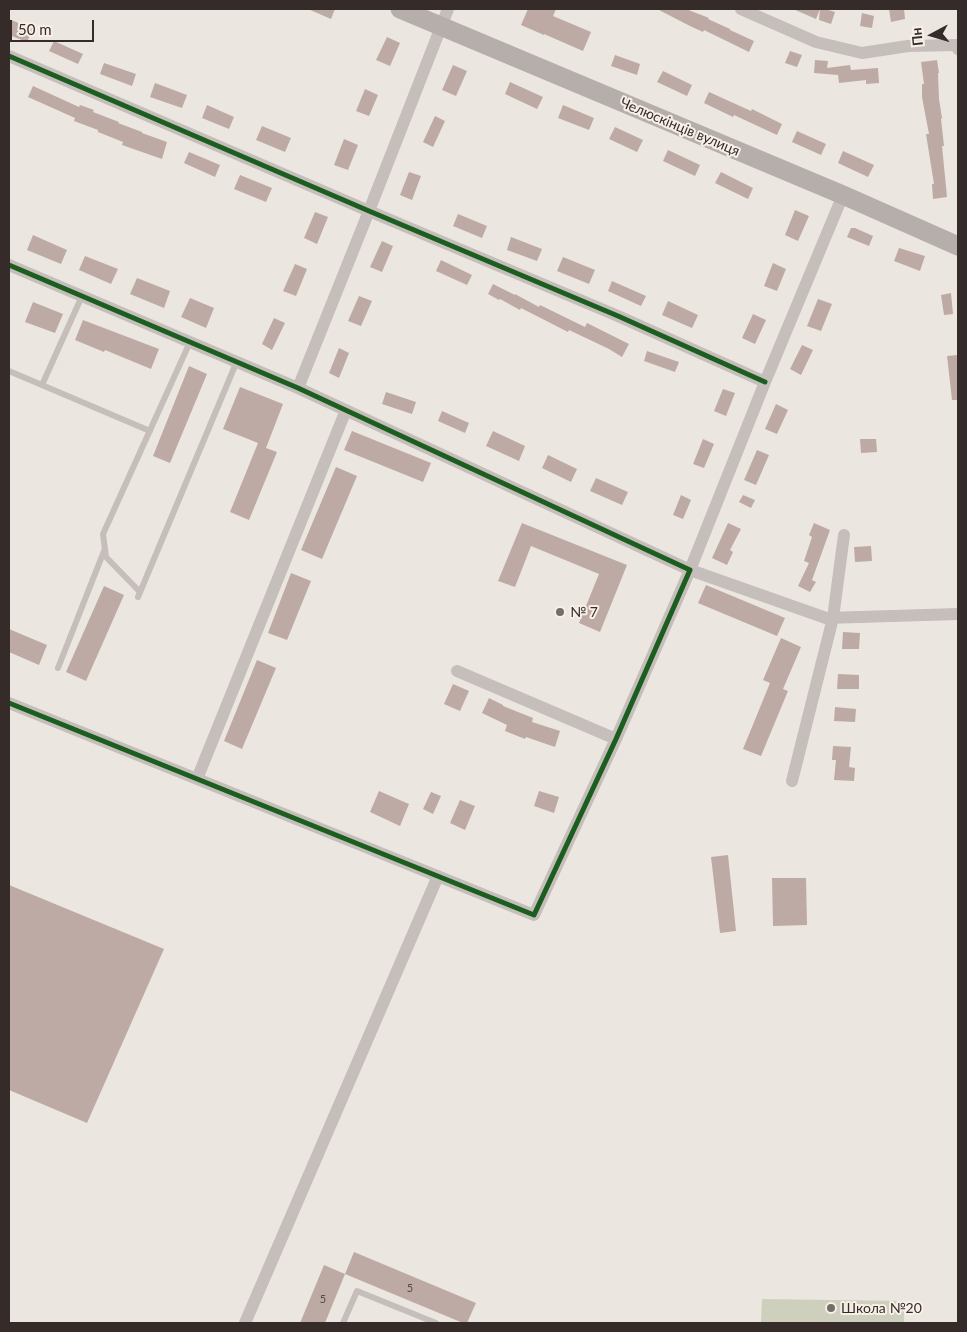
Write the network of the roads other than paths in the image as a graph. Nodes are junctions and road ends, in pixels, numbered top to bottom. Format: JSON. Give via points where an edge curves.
{"nodes":[{"id":1,"x":400,"y":9,"type":"edge"},
{"id":2,"x":448,"y":9,"type":"edge"},
{"id":3,"x":741,"y":9,"type":"edge"},
{"id":4,"x":441,"y":26,"type":"junction"},
{"id":5,"x":958,"y":49,"type":"edge"},
{"id":6,"x":9,"y":56,"type":"edge"},
{"id":7,"x":843,"y":195,"type":"junction"},
{"id":8,"x":369,"y":211,"type":"junction"},
{"id":9,"x":958,"y":246,"type":"edge"},
{"id":10,"x":9,"y":265,"type":"edge"},
{"id":11,"x":82,"y":296,"type":"junction"},
{"id":12,"x":190,"y":342,"type":"junction"},
{"id":13,"x":237,"y":361,"type":"junction"},
{"id":14,"x":9,"y":371,"type":"edge"},
{"id":15,"x":765,"y":382,"type":"junction"},
{"id":16,"x":42,"y":385,"type":"junction"},
{"id":17,"x":298,"y":388,"type":"junction"},
{"id":18,"x":346,"y":410,"type":"junction"},
{"id":19,"x":150,"y":431,"type":"junction"},
{"id":20,"x":844,"y":535,"type":"dead end"},
{"id":21,"x":105,"y":548,"type":"junction"},
{"id":22,"x":690,"y":570,"type":"junction"},
{"id":23,"x":958,"y":614,"type":"edge"},
{"id":24,"x":833,"y":618,"type":"junction"},
{"id":25,"x":58,"y":668,"type":"dead end"},
{"id":26,"x":457,"y":672,"type":"dead end"},
{"id":27,"x":9,"y":702,"type":"edge"},
{"id":28,"x":616,"y":739,"type":"junction"},
{"id":29,"x":197,"y":779,"type":"junction"},
{"id":30,"x":792,"y":781,"type":"dead end"},
{"id":31,"x":438,"y":876,"type":"junction"},
{"id":32,"x":245,"y":1323,"type":"edge"},
{"id":33,"x":344,"y":1323,"type":"edge"},
{"id":34,"x":436,"y":1323,"type":"edge"}],
"edges":[{"from":1,"to":4,"type":"main road","name":"Челюскінців вулиця"},
{"from":2,"to":4,"type":"street"},
{"from":3,"to":5,"type":"street","via":[[816,42],[862,53],[908,46],[958,45]]},
{"from":4,"to":7,"type":"main road","name":"Челюскінців вулиця"},
{"from":4,"to":8,"type":"street"},
{"from":6,"to":8,"type":"street"},
{"from":7,"to":9,"type":"main road","name":"Челюскінців вулиця"},
{"from":7,"to":15,"type":"street"},
{"from":8,"to":15,"type":"street"},
{"from":8,"to":17,"type":"street"},
{"from":10,"to":11,"type":"street"},
{"from":11,"to":12,"type":"street"},
{"from":11,"to":16,"type":"lane"},
{"from":12,"to":13,"type":"street"},
{"from":12,"to":19,"type":"lane"},
{"from":13,"to":17,"type":"street"},
{"from":13,"to":21,"type":"lane","via":[[139,594],[106,557]]},
{"from":14,"to":16,"type":"lane"},
{"from":15,"to":22,"type":"street"},
{"from":16,"to":19,"type":"lane"},
{"from":17,"to":18,"type":"street"},
{"from":18,"to":22,"type":"street"},
{"from":18,"to":29,"type":"street"},
{"from":19,"to":21,"type":"lane","via":[[103,534]]},
{"from":20,"to":24,"type":"street"},
{"from":21,"to":25,"type":"lane"},
{"from":22,"to":24,"type":"street"},
{"from":22,"to":28,"type":"street"},
{"from":23,"to":24,"type":"street"},
{"from":24,"to":30,"type":"street"},
{"from":26,"to":28,"type":"street"},
{"from":27,"to":29,"type":"street"},
{"from":28,"to":31,"type":"street","via":[[534,915]]},
{"from":29,"to":31,"type":"street"},
{"from":31,"to":32,"type":"street"},
{"from":33,"to":34,"type":"lane","via":[[357,1291]]}]}
